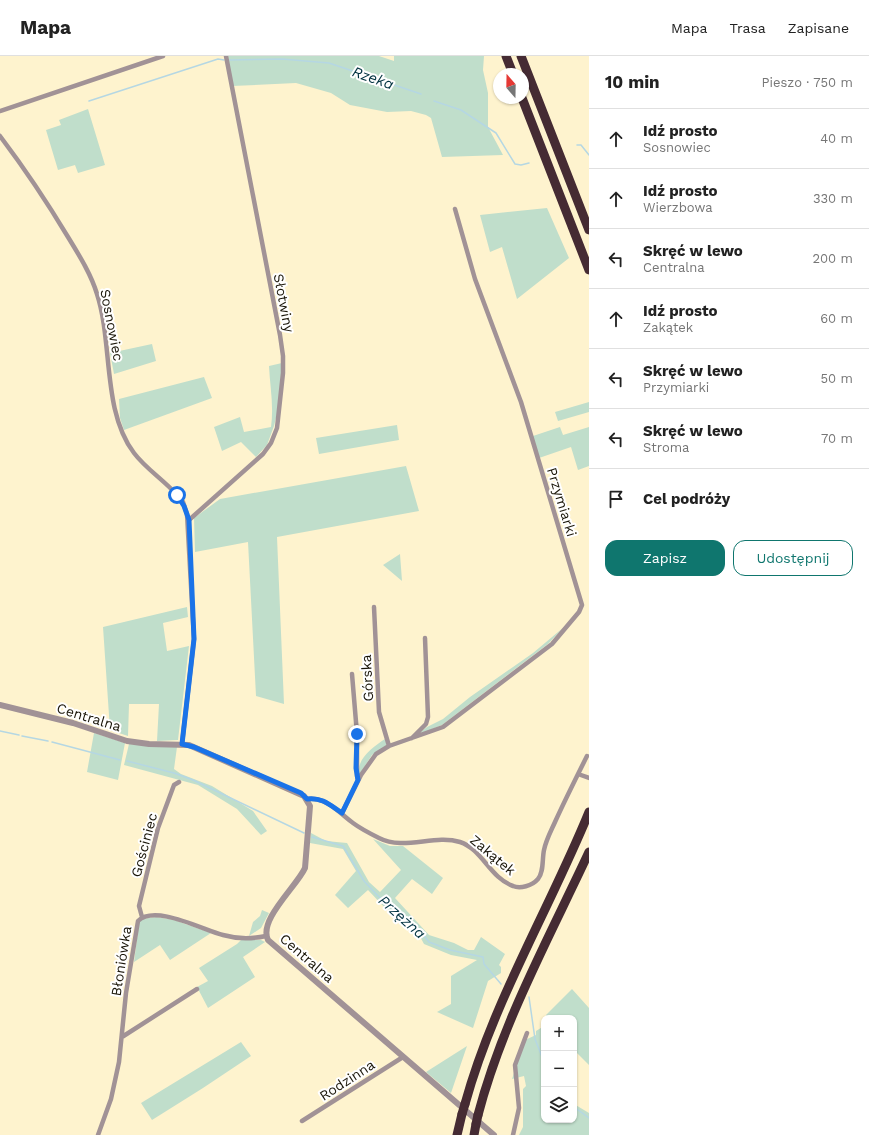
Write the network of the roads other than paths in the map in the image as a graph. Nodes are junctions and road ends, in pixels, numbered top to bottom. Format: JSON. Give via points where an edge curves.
{"nodes":[{"id":1,"x":163,"y":56,"type":"edge"},
{"id":2,"x":226,"y":56,"type":"edge"},
{"id":3,"x":506,"y":56,"type":"edge"},
{"id":4,"x":521,"y":56,"type":"edge"},
{"id":5,"x":511,"y":68,"type":"edge"},
{"id":6,"x":524,"y":104,"type":"edge"},
{"id":7,"x":0,"y":111,"type":"edge"},
{"id":8,"x":0,"y":136,"type":"edge"},
{"id":9,"x":455,"y":209,"type":"dead end"},
{"id":10,"x":589,"y":230,"type":"edge"},
{"id":11,"x":589,"y":270,"type":"edge"},
{"id":12,"x":189,"y":520,"type":"junction"},
{"id":13,"x":374,"y":607,"type":"dead end"},
{"id":14,"x":425,"y":638,"type":"dead end"},
{"id":15,"x":352,"y":674,"type":"dead end"},
{"id":16,"x":0,"y":705,"type":"edge"},
{"id":17,"x":412,"y":738,"type":"junction"},
{"id":18,"x":182,"y":744,"type":"junction"},
{"id":19,"x":389,"y":746,"type":"junction"},
{"id":20,"x":587,"y":756,"type":"dead end"},
{"id":21,"x":578,"y":774,"type":"junction"},
{"id":22,"x":589,"y":778,"type":"edge"},
{"id":23,"x":358,"y":780,"type":"junction"},
{"id":24,"x":179,"y":782,"type":"dead end"},
{"id":25,"x":307,"y":799,"type":"junction"},
{"id":26,"x":589,"y":812,"type":"edge"},
{"id":27,"x":342,"y":813,"type":"junction"},
{"id":28,"x":589,"y":852,"type":"edge"},
{"id":29,"x":142,"y":917,"type":"junction"},
{"id":30,"x":266,"y":936,"type":"junction"},
{"id":31,"x":197,"y":990,"type":"dead end"},
{"id":32,"x":527,"y":1033,"type":"dead end"},
{"id":33,"x":122,"y":1037,"type":"junction"},
{"id":34,"x":403,"y":1057,"type":"junction"},
{"id":35,"x":302,"y":1122,"type":"dead end"},
{"id":36,"x":98,"y":1135,"type":"edge"},
{"id":37,"x":457,"y":1135,"type":"edge"},
{"id":38,"x":474,"y":1135,"type":"edge"},
{"id":39,"x":494,"y":1135,"type":"edge"},
{"id":40,"x":513,"y":1135,"type":"edge"}],
"edges":[{"from":1,"to":7,"type":"street"},
{"from":2,"to":12,"type":"street","name":"Słotwiny","via":[[280,335],[283,373],[277,428],[268,448]]},
{"from":3,"to":5,"type":"highway"},
{"from":4,"to":10,"type":"highway"},
{"from":6,"to":11,"type":"highway"},
{"from":8,"to":12,"type":"street","name":"Sosnowiec","via":[[41,192],[82,261],[94,287],[103,319],[113,394],[121,431],[133,452],[183,502]]},
{"from":9,"to":17,"type":"street","name":"Przymiarki","via":[[475,279],[521,405],[582,605],[552,644],[443,727]]},
{"from":12,"to":18,"type":"street","name":"Sosnowiec","via":[[194,639]]},
{"from":13,"to":19,"type":"street","name":"Górska","via":[[379,712]]},
{"from":14,"to":17,"type":"street","via":[[428,717],[426,724]]},
{"from":15,"to":23,"type":"street"},
{"from":16,"to":18,"type":"street","name":"Centralna","via":[[73,723],[127,741]]},
{"from":17,"to":19,"type":"street","name":"Przymiarki"},
{"from":18,"to":25,"type":"street","name":"Centralna","via":[[294,790]]},
{"from":19,"to":23,"type":"street","name":"Przymiarki","via":[[372,758]]},
{"from":20,"to":21,"type":"street","name":"Zakątek"},
{"from":21,"to":22,"type":"street"},
{"from":21,"to":27,"type":"street","name":"Zakątek","via":[[544,848],[542,870],[538,879],[526,886],[513,886],[500,879],[465,844],[448,840],[404,843],[385,841],[354,824]]},
{"from":23,"to":27,"type":"street","name":"Przymiarki"},
{"from":24,"to":29,"type":"street","name":"Gościniec","via":[[171,791],[158,828],[139,906]]},
{"from":25,"to":27,"type":"street","name":"Zakątek","via":[[322,800]]},
{"from":25,"to":30,"type":"street","name":"Centralna","via":[[310,806],[305,868],[272,914],[266,927]]},
{"from":26,"to":37,"type":"highway","bridge":true,"via":[[572,855],[496,1014],[474,1072]]},
{"from":28,"to":38,"type":"highway","via":[[507,1026],[485,1085]]},
{"from":29,"to":30,"type":"street","name":"Błoniówka","via":[[148,915],[177,920],[223,935],[246,938]]},
{"from":29,"to":33,"type":"street","name":"Błoniówka","via":[[136,929]]},
{"from":30,"to":34,"type":"street","name":"Centralna"},
{"from":31,"to":33,"type":"street"},
{"from":32,"to":40,"type":"street","via":[[515,1065],[519,1108]]},
{"from":33,"to":36,"type":"street","name":"Błoniówka","via":[[111,1099]]},
{"from":34,"to":35,"type":"street","name":"Rodzinna"},
{"from":34,"to":39,"type":"street","name":"Centralna"}]}
